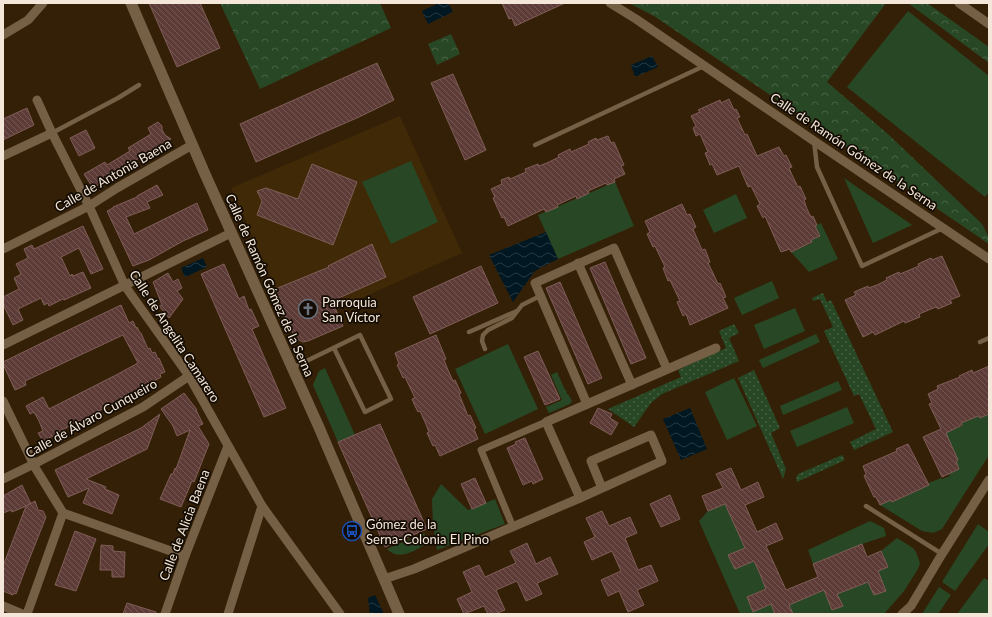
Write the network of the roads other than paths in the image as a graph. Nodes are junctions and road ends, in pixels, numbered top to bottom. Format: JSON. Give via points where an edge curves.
{"nodes":[{"id":1,"x":43,"y":3,"type":"edge"},
{"id":2,"x":131,"y":3,"type":"edge"},
{"id":3,"x":610,"y":3,"type":"edge"},
{"id":4,"x":959,"y":3,"type":"edge"},
{"id":5,"x":989,"y":24,"type":"edge"},
{"id":6,"x":3,"y":35,"type":"edge"},
{"id":7,"x":704,"y":66,"type":"junction"},
{"id":8,"x":139,"y":85,"type":"dead end"},
{"id":9,"x":37,"y":100,"type":"dead end"},
{"id":10,"x":52,"y":133,"type":"junction"},
{"id":11,"x":814,"y":141,"type":"junction"},
{"id":12,"x":192,"y":145,"type":"junction"},
{"id":13,"x":535,"y":145,"type":"dead end"},
{"id":14,"x":3,"y":156,"type":"edge"},
{"id":15,"x":89,"y":206,"type":"junction"},
{"id":16,"x":944,"y":228,"type":"junction"},
{"id":17,"x":231,"y":233,"type":"junction"},
{"id":18,"x":3,"y":249,"type":"edge"},
{"id":19,"x":989,"y":259,"type":"edge"},
{"id":20,"x":578,"y":263,"type":"junction"},
{"id":21,"x":125,"y":286,"type":"junction"},
{"id":22,"x":540,"y":296,"type":"junction"},
{"id":23,"x":518,"y":310,"type":"junction"},
{"id":24,"x":469,"y":332,"type":"dead end"},
{"id":25,"x":989,"y":338,"type":"edge"},
{"id":26,"x":980,"y":342,"type":"dead end"},
{"id":27,"x":3,"y":345,"type":"edge"},
{"id":28,"x":334,"y":348,"type":"junction"},
{"id":29,"x":716,"y":348,"type":"dead end"},
{"id":30,"x":485,"y":349,"type":"dead end"},
{"id":31,"x":292,"y":368,"type":"junction"},
{"id":32,"x":667,"y":369,"type":"junction"},
{"id":33,"x":188,"y":376,"type":"junction"},
{"id":34,"x":632,"y":385,"type":"junction"},
{"id":35,"x":3,"y":400,"type":"edge"},
{"id":36,"x":587,"y":404,"type":"junction"},
{"id":37,"x":546,"y":422,"type":"junction"},
{"id":38,"x":228,"y":446,"type":"junction"},
{"id":39,"x":34,"y":464,"type":"junction"},
{"id":40,"x":3,"y":479,"type":"edge"},
{"id":41,"x":989,"y":480,"type":"edge"},
{"id":42,"x":602,"y":488,"type":"junction"},
{"id":43,"x":580,"y":498,"type":"junction"},
{"id":44,"x":262,"y":506,"type":"junction"},
{"id":45,"x":866,"y":506,"type":"dead end"},
{"id":46,"x":63,"y":513,"type":"junction"},
{"id":47,"x":513,"y":527,"type":"junction"},
{"id":48,"x":942,"y":554,"type":"junction"},
{"id":49,"x":185,"y":556,"type":"junction"},
{"id":50,"x":384,"y":579,"type":"junction"},
{"id":51,"x":3,"y":606,"type":"edge"},
{"id":52,"x":909,"y":610,"type":"edge"},
{"id":53,"x":22,"y":614,"type":"edge"},
{"id":54,"x":27,"y":614,"type":"edge"},
{"id":55,"x":165,"y":614,"type":"edge"},
{"id":56,"x":228,"y":614,"type":"edge"},
{"id":57,"x":340,"y":614,"type":"edge"},
{"id":58,"x":399,"y":614,"type":"edge"},
{"id":59,"x":902,"y":614,"type":"edge"}],
"edges":[{"from":1,"to":6,"type":"street","via":[[28,20]]},
{"from":2,"to":12,"type":"street","name":"Calle de Ramón Gómez de la Serna"},
{"from":3,"to":7,"type":"street","name":"Calle de Ramón Gómez de la Serna"},
{"from":4,"to":5,"type":"street"},
{"from":7,"to":11,"type":"street","name":"Calle de Ramón Gómez de la Serna"},
{"from":7,"to":13,"type":"lane"},
{"from":8,"to":10,"type":"lane"},
{"from":9,"to":10,"type":"street","name":"Calle de Angelita Camarero"},
{"from":10,"to":14,"type":"street"},
{"from":10,"to":15,"type":"street","name":"Calle de Angelita Camarero"},
{"from":11,"to":16,"type":"street","name":"Calle de Ramón Gómez de la Serna"},
{"from":11,"to":16,"type":"lane","via":[[817,167],[862,266]]},
{"from":12,"to":15,"type":"street","name":"Calle de Antonia Baena"},
{"from":12,"to":17,"type":"street","name":"Calle de Ramón Gómez de la Serna"},
{"from":15,"to":18,"type":"street","name":"Calle de Antonia Baena"},
{"from":15,"to":21,"type":"street","name":"Calle de Angelita Camarero"},
{"from":16,"to":19,"type":"street","name":"Calle de Ramón Gómez de la Serna"},
{"from":17,"to":21,"type":"street"},
{"from":17,"to":31,"type":"street","name":"Calle de Ramón Gómez de la Serna"},
{"from":20,"to":22,"type":"street","via":[[535,283]]},
{"from":20,"to":32,"type":"street","via":[[614,248]]},
{"from":20,"to":34,"type":"street"},
{"from":21,"to":27,"type":"street"},
{"from":21,"to":33,"type":"street","name":"Calle de Angelita Camarero"},
{"from":22,"to":23,"type":"lane","via":[[522,305]]},
{"from":22,"to":36,"type":"street"},
{"from":23,"to":24,"type":"lane"},
{"from":23,"to":30,"type":"lane","via":[[512,318],[483,335]]},
{"from":25,"to":26,"type":"lane"},
{"from":28,"to":28,"type":"lane","via":[[365,412],[392,399],[360,335]]},
{"from":28,"to":31,"type":"lane"},
{"from":29,"to":32,"type":"street"},
{"from":31,"to":50,"type":"street","name":"Calle de Ramón Gómez de la Serna"},
{"from":32,"to":34,"type":"street"},
{"from":33,"to":38,"type":"street","name":"Calle de Angelita Camarero"},
{"from":33,"to":39,"type":"street","name":"Calle de Álvaro Cunqueiro","via":[[143,407]]},
{"from":34,"to":36,"type":"street"},
{"from":35,"to":39,"type":"street"},
{"from":36,"to":37,"type":"street"},
{"from":37,"to":43,"type":"street"},
{"from":37,"to":47,"type":"street","via":[[481,450]]},
{"from":38,"to":44,"type":"street","name":"Calle de Angelita Camarero"},
{"from":38,"to":49,"type":"street","name":"Calle de Alicia Baena"},
{"from":39,"to":40,"type":"street","name":"Calle de Álvaro Cunqueiro"},
{"from":39,"to":46,"type":"street"},
{"from":41,"to":48,"type":"street"},
{"from":42,"to":42,"type":"street","via":[[662,461],[651,435],[591,461]]},
{"from":42,"to":43,"type":"street"},
{"from":43,"to":47,"type":"street"},
{"from":44,"to":56,"type":"street"},
{"from":44,"to":57,"type":"street","name":"Calle de Angelita Camarero"},
{"from":45,"to":48,"type":"lane"},
{"from":46,"to":49,"type":"street"},
{"from":46,"to":54,"type":"street"},
{"from":47,"to":50,"type":"street"},
{"from":48,"to":52,"type":"street"},
{"from":49,"to":55,"type":"street","name":"Calle de Alicia Baena"},
{"from":50,"to":58,"type":"street","name":"Calle de Ramón Gómez de la Serna"},
{"from":51,"to":53,"type":"street"},
{"from":52,"to":59,"type":"street"}]}
